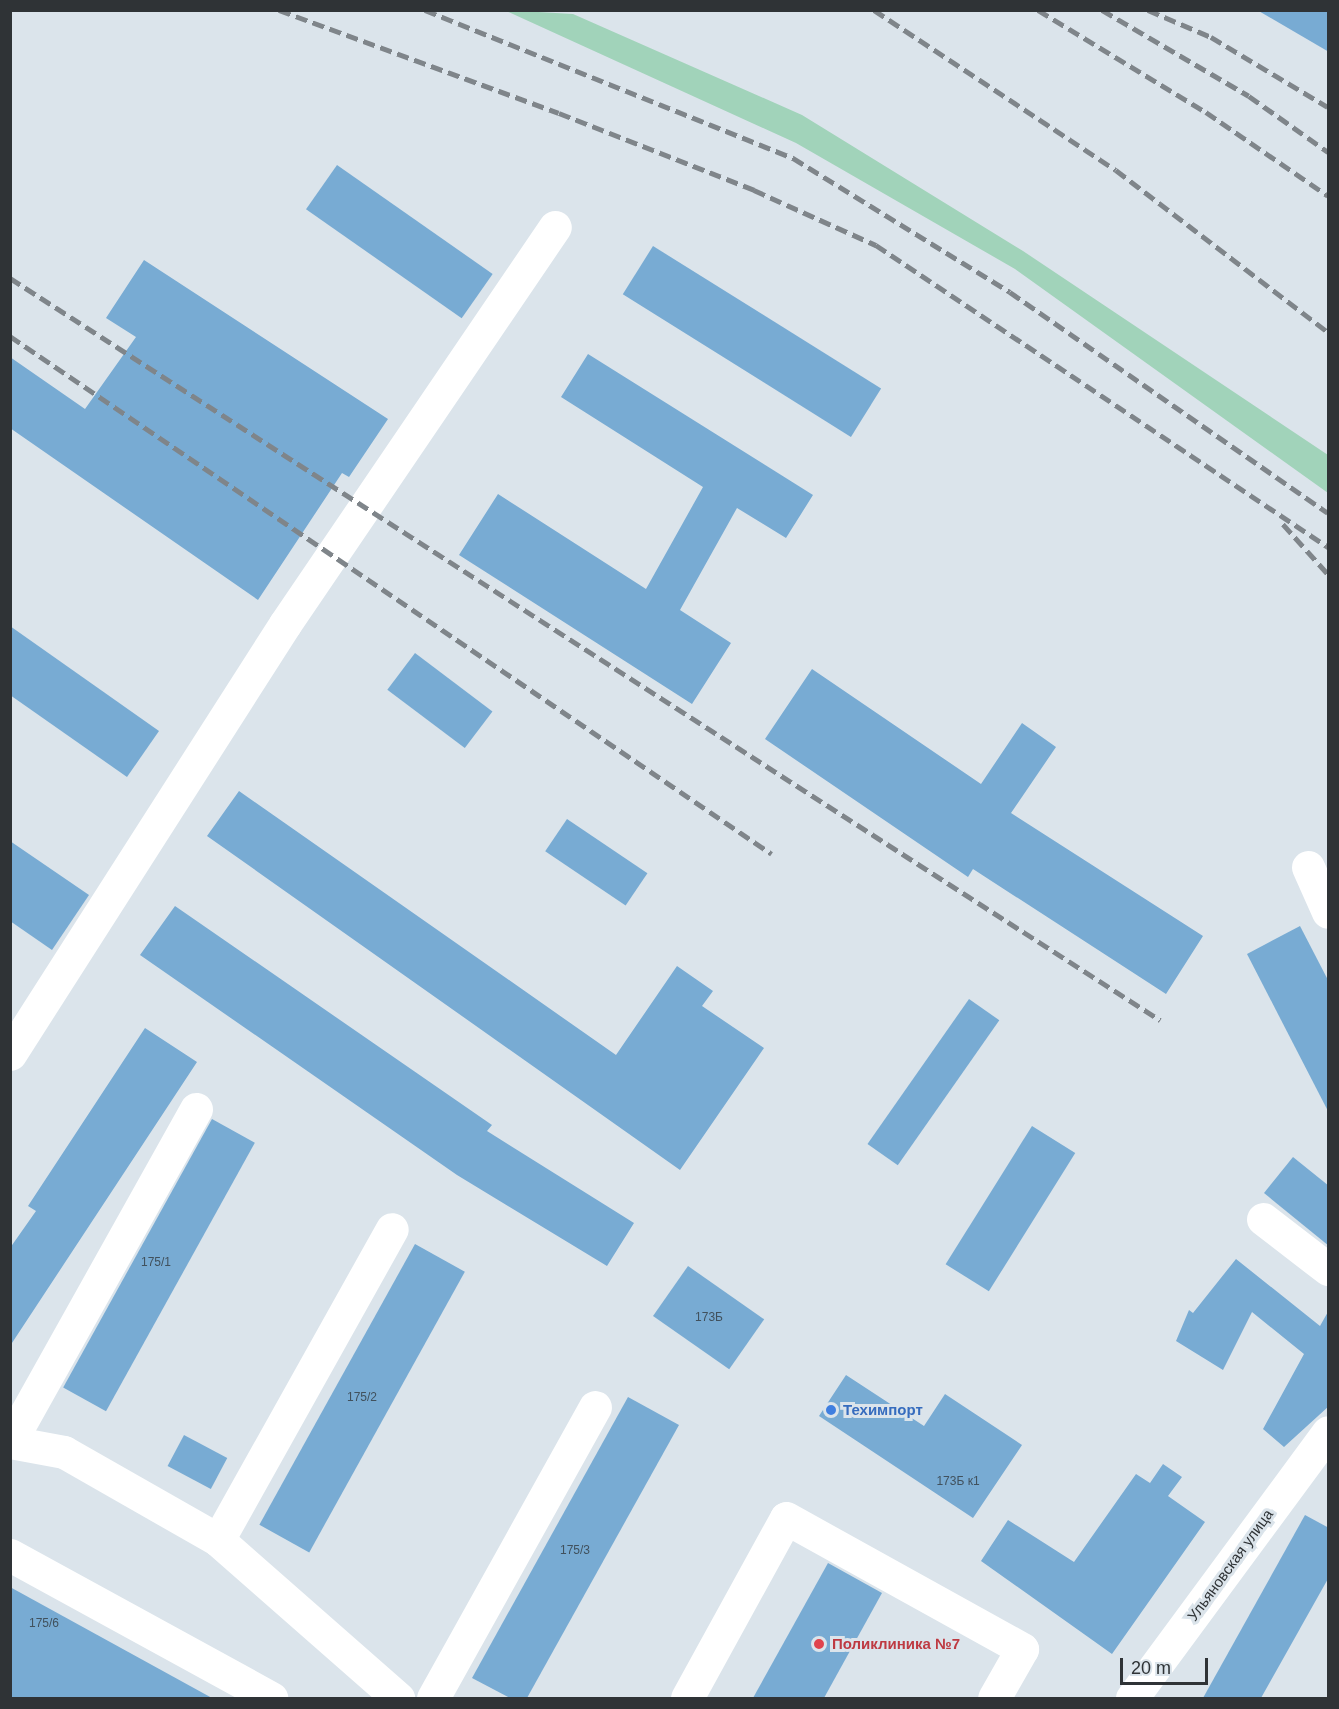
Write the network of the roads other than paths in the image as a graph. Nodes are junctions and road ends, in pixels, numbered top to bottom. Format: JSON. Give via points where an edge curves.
{"nodes":[{"id":1,"x":555,"y":226,"type":"dead end"},
{"id":2,"x":1308,"y":867,"type":"dead end"},
{"id":3,"x":1329,"y":912,"type":"edge"},
{"id":4,"x":10,"y":1054,"type":"edge"},
{"id":5,"x":196,"y":1109,"type":"dead end"},
{"id":6,"x":1263,"y":1219,"type":"dead end"},
{"id":7,"x":392,"y":1229,"type":"dead end"},
{"id":8,"x":1329,"y":1269,"type":"edge"},
{"id":9,"x":595,"y":1407,"type":"dead end"},
{"id":10,"x":1329,"y":1432,"type":"edge"},
{"id":11,"x":218,"y":1540,"type":"junction"},
{"id":12,"x":10,"y":1555,"type":"edge"},
{"id":13,"x":271,"y":1698,"type":"edge"},
{"id":14,"x":398,"y":1698,"type":"edge"},
{"id":15,"x":433,"y":1698,"type":"edge"},
{"id":16,"x":687,"y":1698,"type":"edge"},
{"id":17,"x":994,"y":1698,"type":"edge"},
{"id":18,"x":1132,"y":1698,"type":"edge"}],
"edges":[{"from":1,"to":4,"type":"street","via":[[285,624]]},
{"from":2,"to":3,"type":"street"},
{"from":5,"to":11,"type":"street","via":[[10,1442],[64,1452]]},
{"from":6,"to":8,"type":"street"},
{"from":7,"to":11,"type":"street"},
{"from":9,"to":15,"type":"street"},
{"from":10,"to":18,"type":"street","name":"Ульяновская улица"},
{"from":11,"to":14,"type":"street"},
{"from":12,"to":13,"type":"street"},
{"from":16,"to":17,"type":"street","via":[[786,1518],[1022,1649]]}]}
